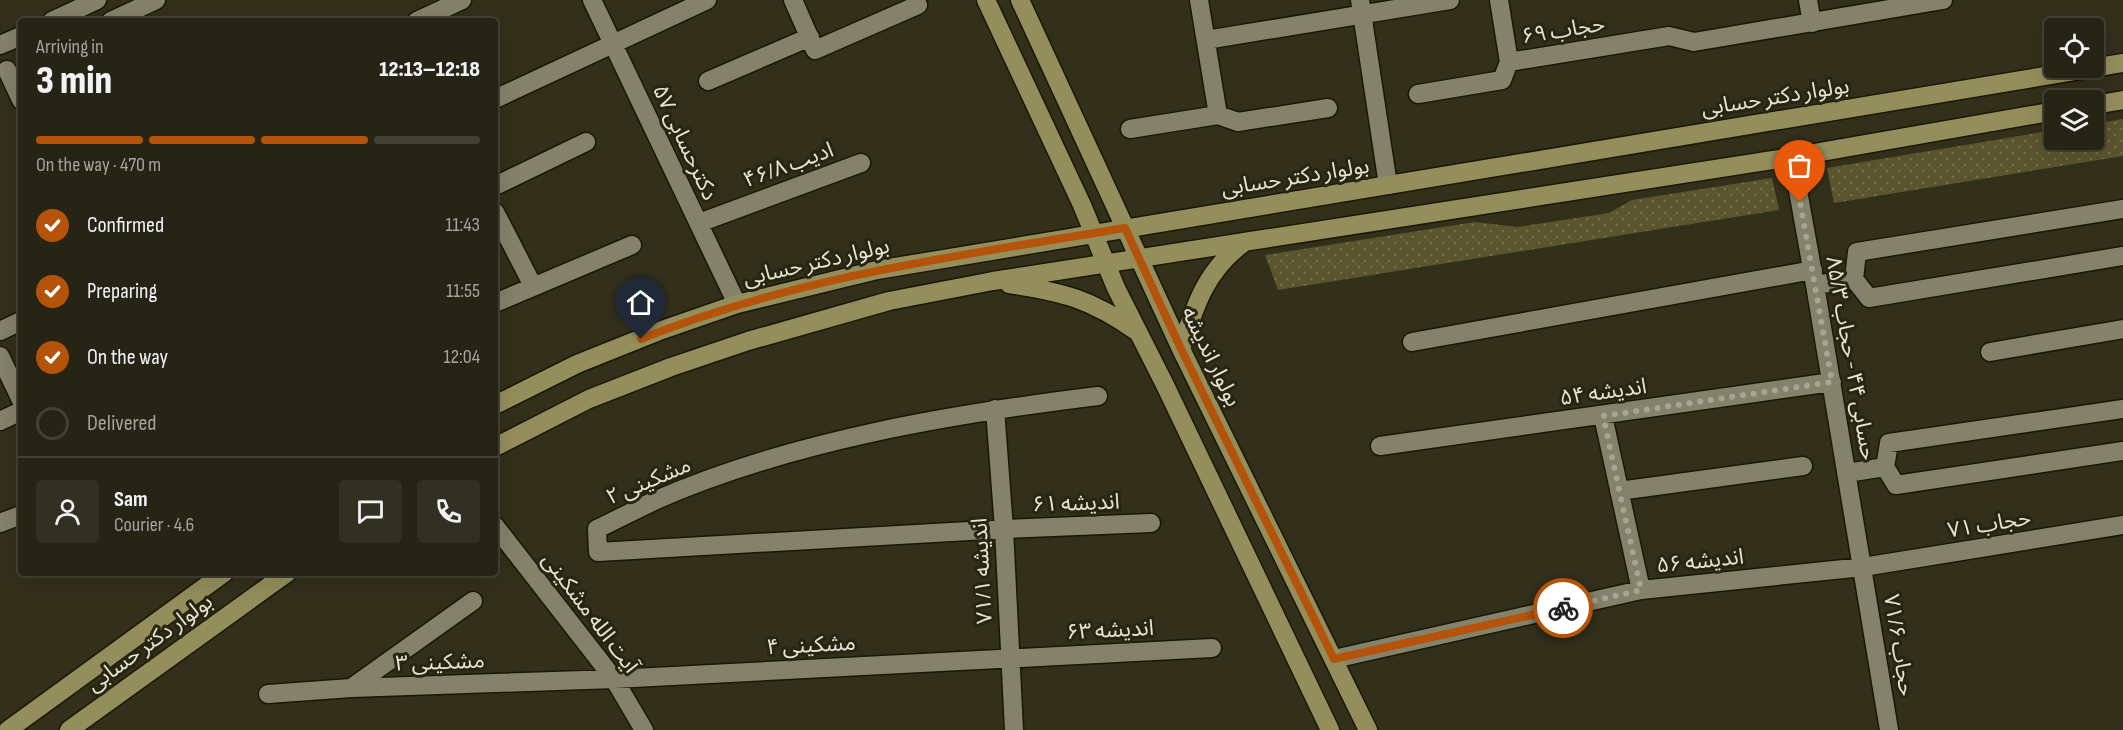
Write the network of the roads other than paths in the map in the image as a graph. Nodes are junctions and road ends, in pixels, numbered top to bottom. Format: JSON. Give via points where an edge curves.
{"nodes":[{"id":1,"x":97,"y":0,"type":"edge"},
{"id":2,"x":462,"y":0,"type":"edge"},
{"id":3,"x":592,"y":0,"type":"edge"},
{"id":4,"x":707,"y":0,"type":"edge"},
{"id":5,"x":794,"y":0,"type":"edge"},
{"id":6,"x":986,"y":0,"type":"edge"},
{"id":7,"x":1020,"y":0,"type":"edge"},
{"id":8,"x":1199,"y":0,"type":"edge"},
{"id":9,"x":1450,"y":0,"type":"edge"},
{"id":10,"x":1498,"y":0,"type":"edge"},
{"id":11,"x":1808,"y":0,"type":"edge"},
{"id":12,"x":1943,"y":0,"type":"edge"},
{"id":13,"x":147,"y":2,"type":"edge"},
{"id":14,"x":918,"y":5,"type":"dead end"},
{"id":15,"x":1361,"y":7,"type":"edge"},
{"id":16,"x":58,"y":18,"type":"edge"},
{"id":17,"x":117,"y":18,"type":"edge"},
{"id":18,"x":423,"y":18,"type":"edge"},
{"id":19,"x":1812,"y":23,"type":"junction"},
{"id":20,"x":18,"y":37,"type":"edge"},
{"id":21,"x":1206,"y":40,"type":"junction"},
{"id":22,"x":613,"y":44,"type":"junction"},
{"id":23,"x":813,"y":44,"type":"junction"},
{"id":24,"x":0,"y":45,"type":"edge"},
{"id":25,"x":1509,"y":62,"type":"junction"},
{"id":26,"x":2123,"y":63,"type":"edge"},
{"id":27,"x":9,"y":68,"type":"edge"},
{"id":28,"x":708,"y":81,"type":"dead end"},
{"id":29,"x":18,"y":92,"type":"edge"},
{"id":30,"x":1418,"y":94,"type":"dead end"},
{"id":31,"x":498,"y":98,"type":"edge"},
{"id":32,"x":2123,"y":100,"type":"edge"},
{"id":33,"x":2104,"y":103,"type":"edge"},
{"id":34,"x":1328,"y":108,"type":"dead end"},
{"id":35,"x":2044,"y":113,"type":"edge"},
{"id":36,"x":1218,"y":115,"type":"junction"},
{"id":37,"x":1130,"y":129,"type":"dead end"},
{"id":38,"x":586,"y":142,"type":"dead end"},
{"id":39,"x":1792,"y":157,"type":"junction"},
{"id":40,"x":861,"y":163,"type":"dead end"},
{"id":41,"x":498,"y":185,"type":"edge"},
{"id":42,"x":1388,"y":185,"type":"junction"},
{"id":43,"x":2123,"y":209,"type":"edge"},
{"id":44,"x":498,"y":218,"type":"edge"},
{"id":45,"x":699,"y":223,"type":"junction"},
{"id":46,"x":1125,"y":228,"type":"junction"},
{"id":47,"x":1094,"y":233,"type":"junction"},
{"id":48,"x":1244,"y":242,"type":"junction"},
{"id":49,"x":632,"y":244,"type":"dead end"},
{"id":50,"x":2123,"y":256,"type":"edge"},
{"id":51,"x":1140,"y":258,"type":"junction"},
{"id":52,"x":1106,"y":264,"type":"junction"},
{"id":53,"x":1814,"y":278,"type":"junction"},
{"id":54,"x":1854,"y":279,"type":"junction"},
{"id":55,"x":993,"y":281,"type":"junction"},
{"id":56,"x":533,"y":286,"type":"junction"},
{"id":57,"x":498,"y":302,"type":"edge"},
{"id":58,"x":737,"y":304,"type":"junction"},
{"id":59,"x":18,"y":322,"type":"edge"},
{"id":60,"x":2123,"y":329,"type":"edge"},
{"id":61,"x":0,"y":331,"type":"edge"},
{"id":62,"x":1138,"y":332,"type":"junction"},
{"id":63,"x":1412,"y":342,"type":"dead end"},
{"id":64,"x":1181,"y":349,"type":"junction"},
{"id":65,"x":1990,"y":352,"type":"dead end"},
{"id":66,"x":0,"y":356,"type":"edge"},
{"id":67,"x":1832,"y":382,"type":"junction"},
{"id":68,"x":18,"y":394,"type":"edge"},
{"id":69,"x":1098,"y":396,"type":"dead end"},
{"id":70,"x":498,"y":404,"type":"edge"},
{"id":71,"x":995,"y":409,"type":"junction"},
{"id":72,"x":2123,"y":409,"type":"edge"},
{"id":73,"x":18,"y":412,"type":"edge"},
{"id":74,"x":1603,"y":416,"type":"junction"},
{"id":75,"x":0,"y":421,"type":"edge"},
{"id":76,"x":498,"y":445,"type":"edge"},
{"id":77,"x":1380,"y":446,"type":"dead end"},
{"id":78,"x":2123,"y":451,"type":"edge"},
{"id":79,"x":1803,"y":466,"type":"dead end"},
{"id":80,"x":1886,"y":467,"type":"junction"},
{"id":81,"x":1847,"y":473,"type":"junction"},
{"id":82,"x":1619,"y":491,"type":"junction"},
{"id":83,"x":18,"y":516,"type":"edge"},
{"id":84,"x":0,"y":523,"type":"edge"},
{"id":85,"x":1151,"y":524,"type":"dead end"},
{"id":86,"x":2123,"y":525,"type":"edge"},
{"id":87,"x":1004,"y":529,"type":"junction"},
{"id":88,"x":498,"y":530,"type":"edge"},
{"id":89,"x":1863,"y":567,"type":"junction"},
{"id":90,"x":220,"y":576,"type":"edge"},
{"id":91,"x":282,"y":576,"type":"edge"},
{"id":92,"x":1641,"y":590,"type":"junction"},
{"id":93,"x":473,"y":601,"type":"dead end"},
{"id":94,"x":1212,"y":648,"type":"dead end"},
{"id":95,"x":1010,"y":657,"type":"junction"},
{"id":96,"x":1334,"y":659,"type":"junction"},
{"id":97,"x":614,"y":679,"type":"junction"},
{"id":98,"x":351,"y":688,"type":"junction"},
{"id":99,"x":268,"y":694,"type":"dead end"},
{"id":100,"x":8,"y":730,"type":"edge"},
{"id":101,"x":69,"y":730,"type":"edge"},
{"id":102,"x":644,"y":730,"type":"edge"},
{"id":103,"x":1014,"y":730,"type":"edge"},
{"id":104,"x":1330,"y":730,"type":"edge"},
{"id":105,"x":1368,"y":730,"type":"edge"},
{"id":106,"x":1889,"y":730,"type":"edge"}],
"edges":[{"from":1,"to":16,"type":"street"},
{"from":2,"to":18,"type":"street"},
{"from":3,"to":22,"type":"street","name":"دکترحسابی ۵۷"},
{"from":4,"to":22,"type":"street"},
{"from":5,"to":23,"type":"street"},
{"from":6,"to":47,"type":"main road"},
{"from":7,"to":46,"type":"main road","name":"بولوار اندیشه"},
{"from":8,"to":21,"type":"street"},
{"from":9,"to":15,"type":"street"},
{"from":10,"to":25,"type":"street"},
{"from":11,"to":19,"type":"street"},
{"from":12,"to":19,"type":"street","name":"حجاب ۶۹"},
{"from":13,"to":17,"type":"street"},
{"from":14,"to":23,"type":"street"},
{"from":15,"to":21,"type":"street"},
{"from":15,"to":42,"type":"street"},
{"from":19,"to":25,"type":"street","name":"حجاب ۶۹","via":[[1694,42],[1669,36]]},
{"from":20,"to":24,"type":"street"},
{"from":21,"to":36,"type":"street"},
{"from":22,"to":31,"type":"street"},
{"from":22,"to":45,"type":"street","name":"دکترحسابی ۵۷"},
{"from":23,"to":28,"type":"street"},
{"from":25,"to":30,"type":"street","via":[[1502,80]]},
{"from":26,"to":42,"type":"main road","name":"بولوار دکتر حسابی"},
{"from":27,"to":29,"type":"street"},
{"from":32,"to":33,"type":"main road"},
{"from":34,"to":36,"type":"street","via":[[1238,122]]},
{"from":35,"to":39,"type":"main road"},
{"from":36,"to":37,"type":"street"},
{"from":38,"to":41,"type":"street"},
{"from":39,"to":48,"type":"main road"},
{"from":39,"to":53,"type":"street","name":"حسابی ۴۴ - حجاب ۸۵/۳"},
{"from":40,"to":45,"type":"street","name":"ادیب ۴۶/۸"},
{"from":42,"to":46,"type":"main road","name":"بولوار دکتر حسابی"},
{"from":43,"to":54,"type":"street","via":[[1857,252]]},
{"from":44,"to":56,"type":"street"},
{"from":45,"to":58,"type":"street","name":"دکترحسابی ۵۷"},
{"from":46,"to":47,"type":"main road","name":"بولوار دکتر حسابی"},
{"from":46,"to":51,"type":"main road","name":"بولوار اندیشه"},
{"from":47,"to":52,"type":"main road"},
{"from":47,"to":58,"type":"main road","name":"بولوار دکتر حسابی","via":[[877,270]]},
{"from":48,"to":51,"type":"main road"},
{"from":48,"to":64,"type":"main road","via":[[1225,257],[1202,290]]},
{"from":49,"to":56,"type":"street"},
{"from":50,"to":54,"type":"street","via":[[1869,298]]},
{"from":51,"to":52,"type":"main road"},
{"from":51,"to":64,"type":"main road","name":"بولوار اندیشه"},
{"from":52,"to":55,"type":"main road"},
{"from":52,"to":62,"type":"main road"},
{"from":53,"to":54,"type":"street"},
{"from":53,"to":63,"type":"street"},
{"from":53,"to":67,"type":"street","name":"حسابی ۴۴ - حجاب ۸۵/۳"},
{"from":55,"to":62,"type":"main road","via":[[1052,290],[1084,300]]},
{"from":55,"to":76,"type":"main road","via":[[889,301],[748,341],[589,399]]},
{"from":56,"to":57,"type":"street"},
{"from":58,"to":70,"type":"main road","name":"بولوار دکتر حسابی","via":[[577,364]]},
{"from":59,"to":61,"type":"street"},
{"from":60,"to":65,"type":"street"},
{"from":62,"to":104,"type":"main road"},
{"from":64,"to":96,"type":"main road","name":"بولوار اندیشه"},
{"from":66,"to":68,"type":"street"},
{"from":67,"to":74,"type":"street","name":"اندیشه ۵۴"},
{"from":67,"to":81,"type":"street","name":"حسابی ۴۴ - حجاب ۸۵/۳"},
{"from":69,"to":71,"type":"street"},
{"from":71,"to":87,"type":"street","name":"اندیشه ۷۱/۱"},
{"from":71,"to":87,"type":"street","name":"مشکینی ۲","via":[[847,439],[742,468],[655,501],[597,529],[598,552]]},
{"from":72,"to":80,"type":"street","via":[[1890,443]]},
{"from":73,"to":75,"type":"street"},
{"from":74,"to":77,"type":"street","name":"اندیشه ۵۴"},
{"from":74,"to":82,"type":"street"},
{"from":78,"to":80,"type":"street","via":[[1896,484]]},
{"from":79,"to":82,"type":"street"},
{"from":80,"to":81,"type":"street"},
{"from":81,"to":89,"type":"street","name":"حسابی ۴۴ - حجاب ۸۵/۳"},
{"from":82,"to":92,"type":"street"},
{"from":83,"to":84,"type":"street"},
{"from":85,"to":87,"type":"street","name":"اندیشه ۶۱"},
{"from":86,"to":89,"type":"street","name":"حجاب ۷۱"},
{"from":87,"to":95,"type":"street","name":"اندیشه ۷۱/۱"},
{"from":88,"to":97,"type":"street","name":"آیت الله مشکینی"},
{"from":89,"to":92,"type":"street","name":"اندیشه ۵۶"},
{"from":89,"to":106,"type":"street","name":"حجاب ۷۱/۶"},
{"from":90,"to":100,"type":"main road","name":"بولوار دکتر حسابی"},
{"from":91,"to":101,"type":"main road","name":"بولوار دکتر حسابی"},
{"from":92,"to":96,"type":"street","name":"اندیشه ۵۶"},
{"from":93,"to":98,"type":"street"},
{"from":94,"to":95,"type":"street","name":"اندیشه ۶۳"},
{"from":95,"to":97,"type":"street","name":"مشکینی ۴"},
{"from":95,"to":103,"type":"street","name":"اندیشه ۷۱/۱"},
{"from":96,"to":105,"type":"main road","name":"بولوار اندیشه"},
{"from":97,"to":98,"type":"street","name":"مشکینی ۳"},
{"from":97,"to":102,"type":"street","name":"آیت الله مشکینی"},
{"from":98,"to":99,"type":"street","name":"مشکینی ۳"}]}
